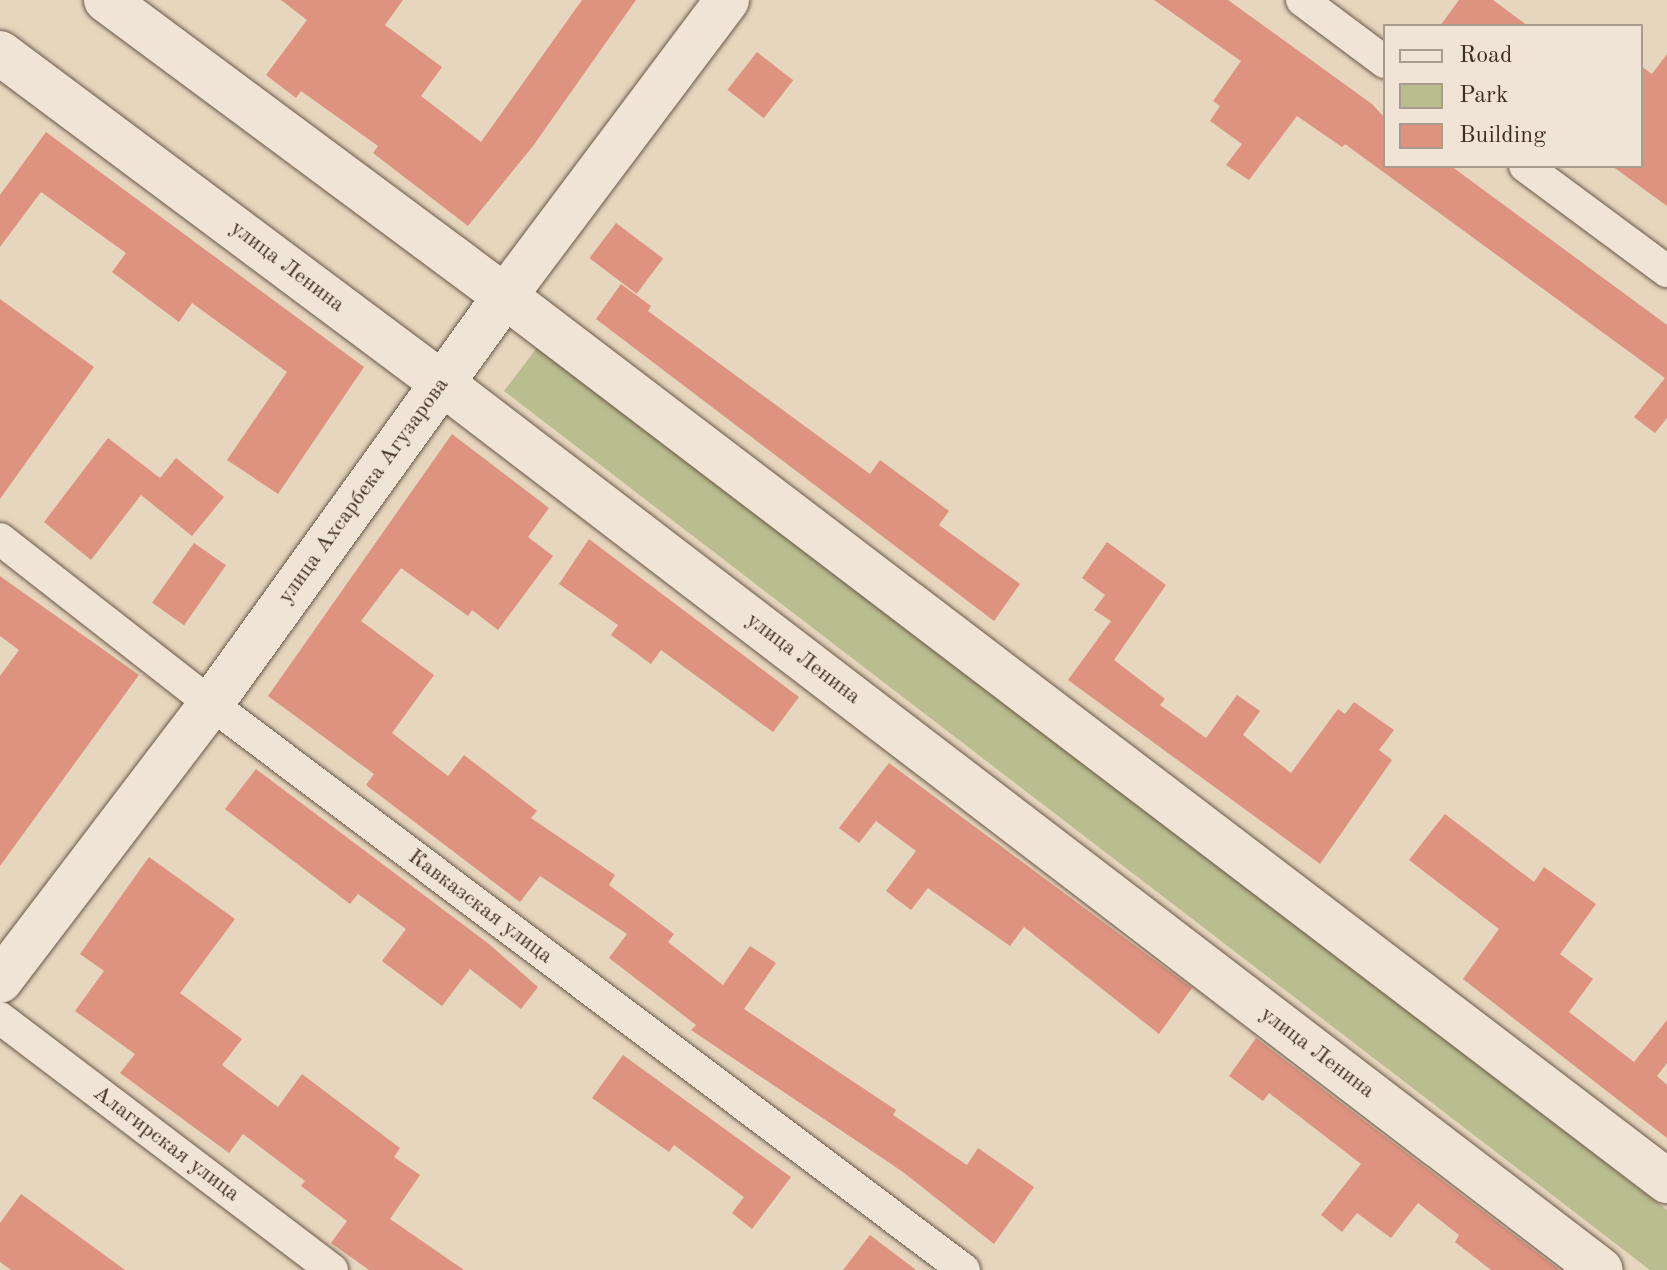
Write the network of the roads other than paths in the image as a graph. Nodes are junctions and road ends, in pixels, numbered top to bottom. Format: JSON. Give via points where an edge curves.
{"nodes":[{"id":1,"x":106,"y":0,"type":"edge"},
{"id":2,"x":727,"y":0,"type":"edge"},
{"id":3,"x":1302,"y":0,"type":"edge"},
{"id":4,"x":0,"y":53,"type":"edge"},
{"id":5,"x":1383,"y":61,"type":"edge"},
{"id":6,"x":1528,"y":168,"type":"edge"},
{"id":7,"x":1667,"y":271,"type":"edge"},
{"id":8,"x":505,"y":296,"type":"junction"},
{"id":9,"x":442,"y":383,"type":"junction"},
{"id":10,"x":0,"y":539,"type":"edge"},
{"id":11,"x":211,"y":704,"type":"junction"},
{"id":12,"x":0,"y":981,"type":"edge"},
{"id":13,"x":0,"y":1018,"type":"edge"},
{"id":14,"x":1667,"y":1181,"type":"edge"},
{"id":15,"x":332,"y":1270,"type":"edge"},
{"id":16,"x":964,"y":1270,"type":"edge"},
{"id":17,"x":1601,"y":1270,"type":"edge"}],
"edges":[{"from":1,"to":8,"type":"street"},
{"from":2,"to":8,"type":"street","name":"улица Ахсарбека Агузарова"},
{"from":3,"to":5,"type":"street"},
{"from":4,"to":9,"type":"street","name":"улица Ленина"},
{"from":6,"to":7,"type":"street"},
{"from":8,"to":9,"type":"street","name":"улица Ахсарбека Агузарова"},
{"from":8,"to":14,"type":"street"},
{"from":9,"to":11,"type":"street","name":"улица Ахсарбека Агузарова"},
{"from":9,"to":17,"type":"street","name":"улица Ленина"},
{"from":10,"to":11,"type":"street","name":"Кавказская улица"},
{"from":11,"to":12,"type":"street","name":"улица Ахсарбека Агузарова"},
{"from":11,"to":16,"type":"street","name":"Кавказская улица"},
{"from":13,"to":15,"type":"street","name":"Алагирская улица"}]}
